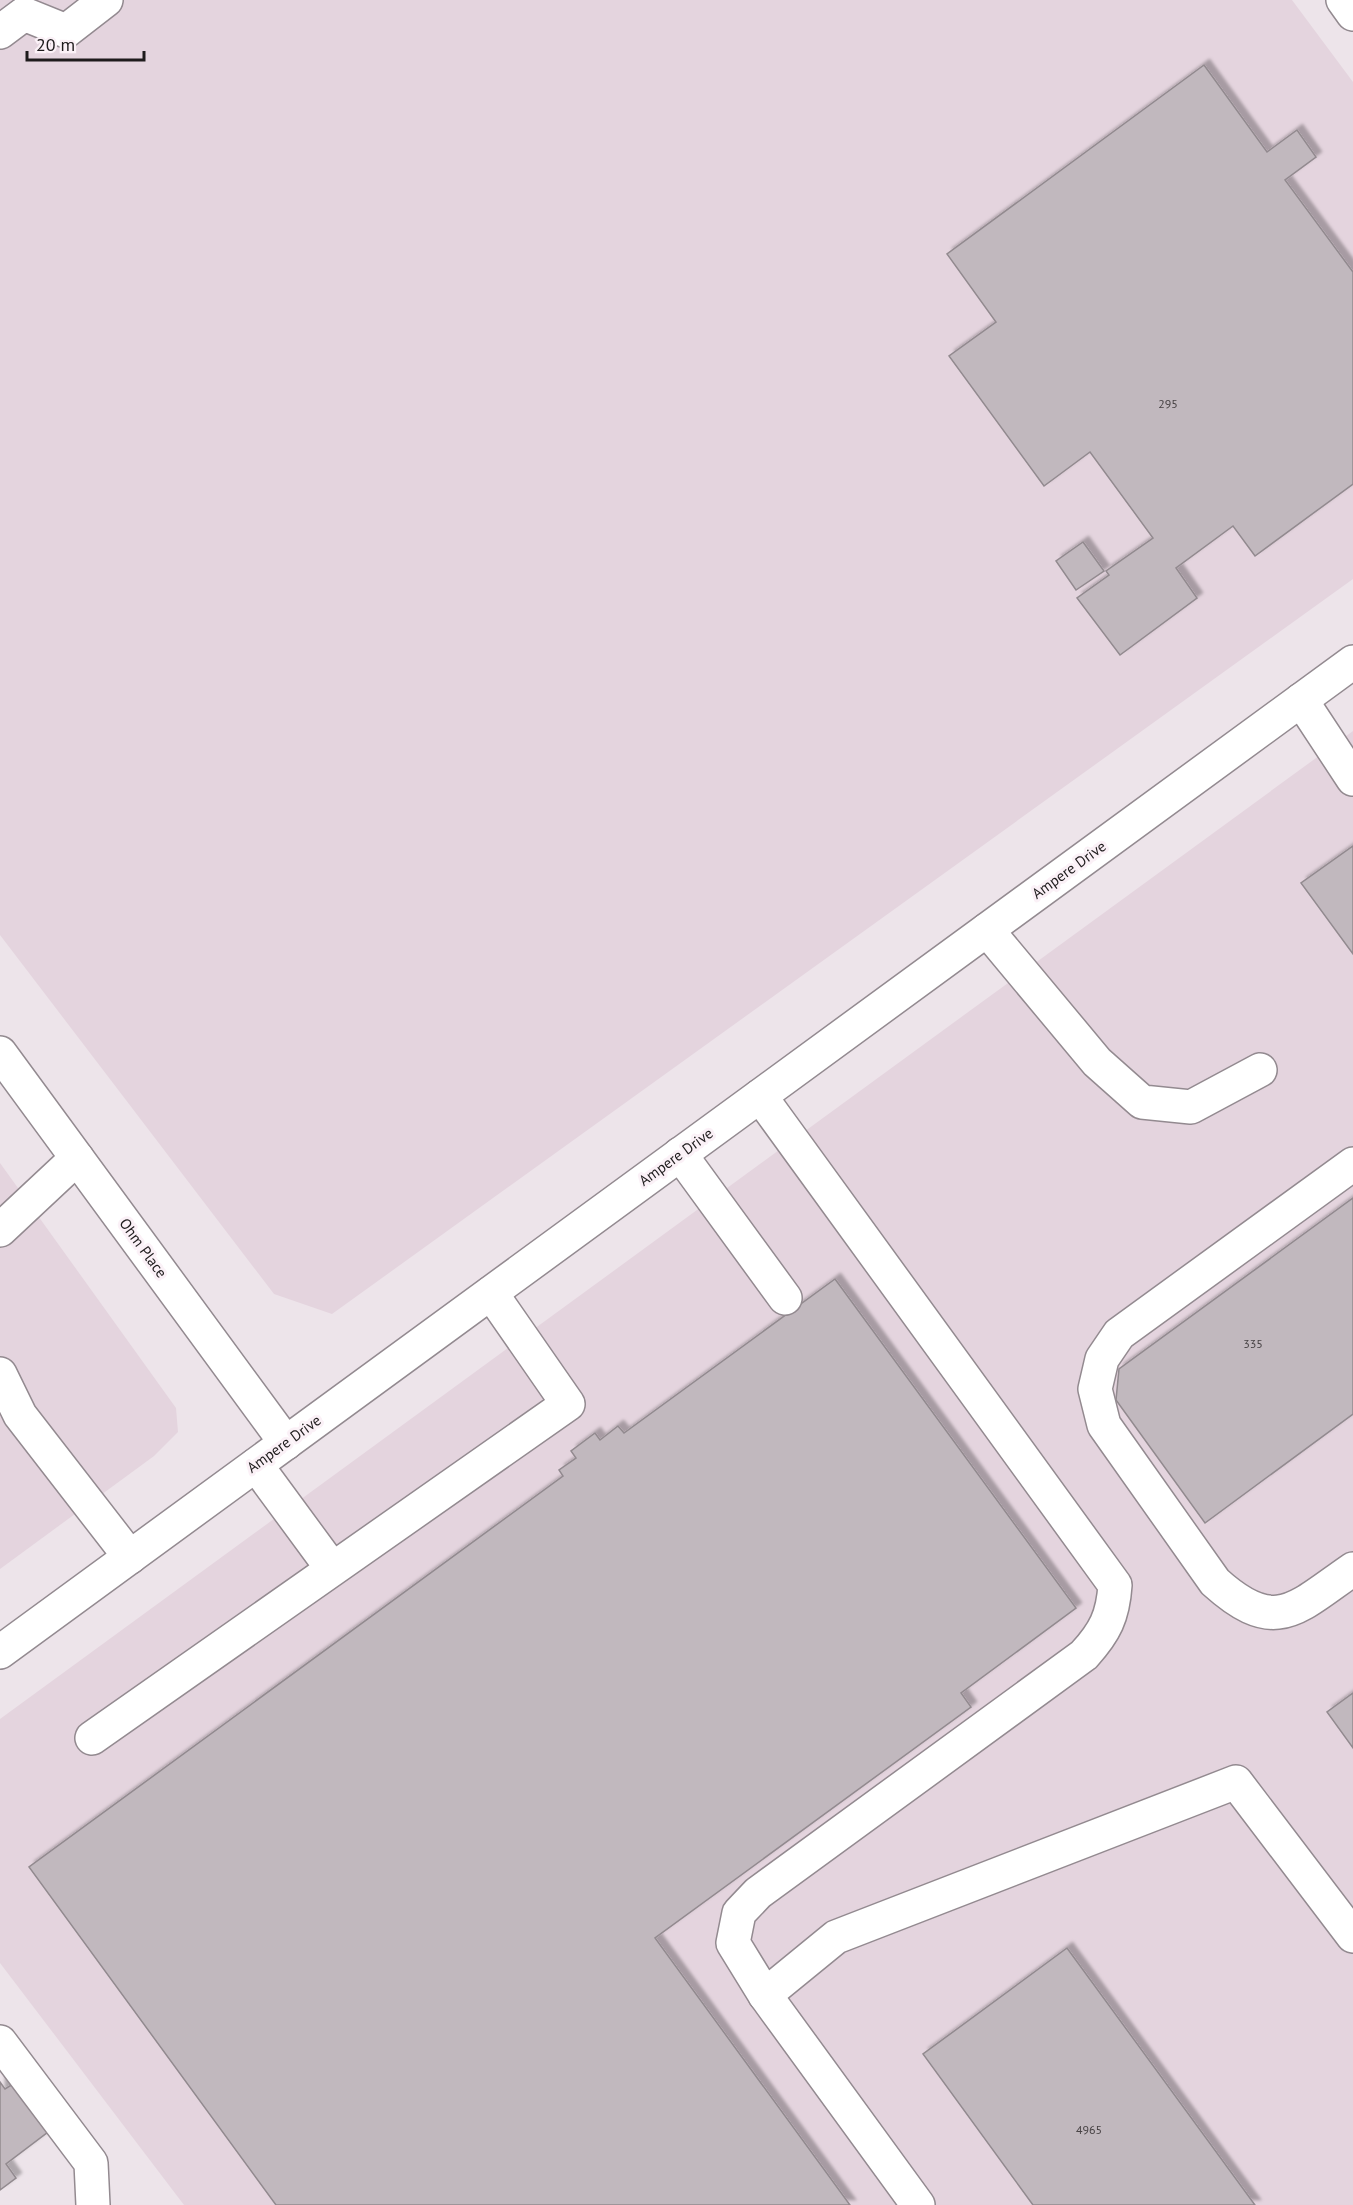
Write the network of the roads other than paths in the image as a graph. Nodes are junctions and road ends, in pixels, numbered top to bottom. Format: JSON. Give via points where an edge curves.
{"nodes":[{"id":1,"x":106,"y":0,"type":"edge"},
{"id":2,"x":1343,"y":0,"type":"edge"},
{"id":3,"x":1353,"y":14,"type":"edge"},
{"id":4,"x":0,"y":32,"type":"edge"},
{"id":5,"x":1353,"y":662,"type":"edge"},
{"id":6,"x":1301,"y":700,"type":"junction"},
{"id":7,"x":1353,"y":778,"type":"edge"},
{"id":8,"x":987,"y":930,"type":"junction"},
{"id":9,"x":3,"y":1062,"type":"edge"},
{"id":10,"x":1260,"y":1070,"type":"dead end"},
{"id":11,"x":760,"y":1096,"type":"junction"},
{"id":12,"x":680,"y":1154,"type":"junction"},
{"id":13,"x":77,"y":1158,"type":"junction"},
{"id":14,"x":1353,"y":1164,"type":"edge"},
{"id":15,"x":0,"y":1230,"type":"edge"},
{"id":16,"x":491,"y":1293,"type":"junction"},
{"id":17,"x":785,"y":1298,"type":"dead end"},
{"id":18,"x":0,"y":1374,"type":"edge"},
{"id":19,"x":10,"y":1421,"type":"edge"},
{"id":20,"x":286,"y":1443,"type":"junction"},
{"id":21,"x":256,"y":1465,"type":"junction"},
{"id":22,"x":130,"y":1557,"type":"junction"},
{"id":23,"x":331,"y":1567,"type":"junction"},
{"id":24,"x":1353,"y":1569,"type":"edge"},
{"id":25,"x":0,"y":1652,"type":"edge"},
{"id":26,"x":92,"y":1737,"type":"dead end"},
{"id":27,"x":1353,"y":1936,"type":"edge"},
{"id":28,"x":765,"y":1995,"type":"junction"},
{"id":29,"x":0,"y":2042,"type":"edge"},
{"id":30,"x":93,"y":2205,"type":"edge"},
{"id":31,"x":918,"y":2205,"type":"edge"}],
"edges":[{"from":1,"to":4,"type":"street","via":[[66,31],[24,14]]},
{"from":2,"to":3,"type":"street"},
{"from":5,"to":6,"type":"street","name":"Ampere Drive"},
{"from":6,"to":7,"type":"street"},
{"from":6,"to":8,"type":"street","name":"Ampere Drive"},
{"from":8,"to":10,"type":"street","via":[[1097,1062],[1142,1102],[1191,1107]]},
{"from":8,"to":11,"type":"street","name":"Ampere Drive"},
{"from":9,"to":13,"type":"street","name":"Ohm Place"},
{"from":11,"to":12,"type":"street","name":"Ampere Drive"},
{"from":11,"to":28,"type":"street","via":[[1115,1585],[1103,1634],[1084,1654],[758,1893],[739,1912],[733,1943]]},
{"from":12,"to":16,"type":"street","name":"Ampere Drive"},
{"from":12,"to":17,"type":"street"},
{"from":13,"to":15,"type":"street"},
{"from":13,"to":20,"type":"street","name":"Ohm Place"},
{"from":14,"to":24,"type":"street","via":[[1119,1334],[1102,1359],[1095,1389],[1104,1425],[1215,1582],[1237,1602],[1270,1615],[1297,1607]]},
{"from":16,"to":20,"type":"street","name":"Ampere Drive"},
{"from":16,"to":23,"type":"street","via":[[568,1404]]},
{"from":18,"to":19,"type":"street"},
{"from":19,"to":22,"type":"street"},
{"from":20,"to":21,"type":"street","name":"Ampere Drive"},
{"from":21,"to":22,"type":"street","name":"Ampere Drive"},
{"from":21,"to":23,"type":"street"},
{"from":22,"to":25,"type":"street","name":"Ampere Drive"},
{"from":23,"to":26,"type":"street"},
{"from":27,"to":28,"type":"street","via":[[1236,1782],[836,1937]]},
{"from":28,"to":31,"type":"street"},
{"from":29,"to":30,"type":"street","via":[[91,2163]]}]}
